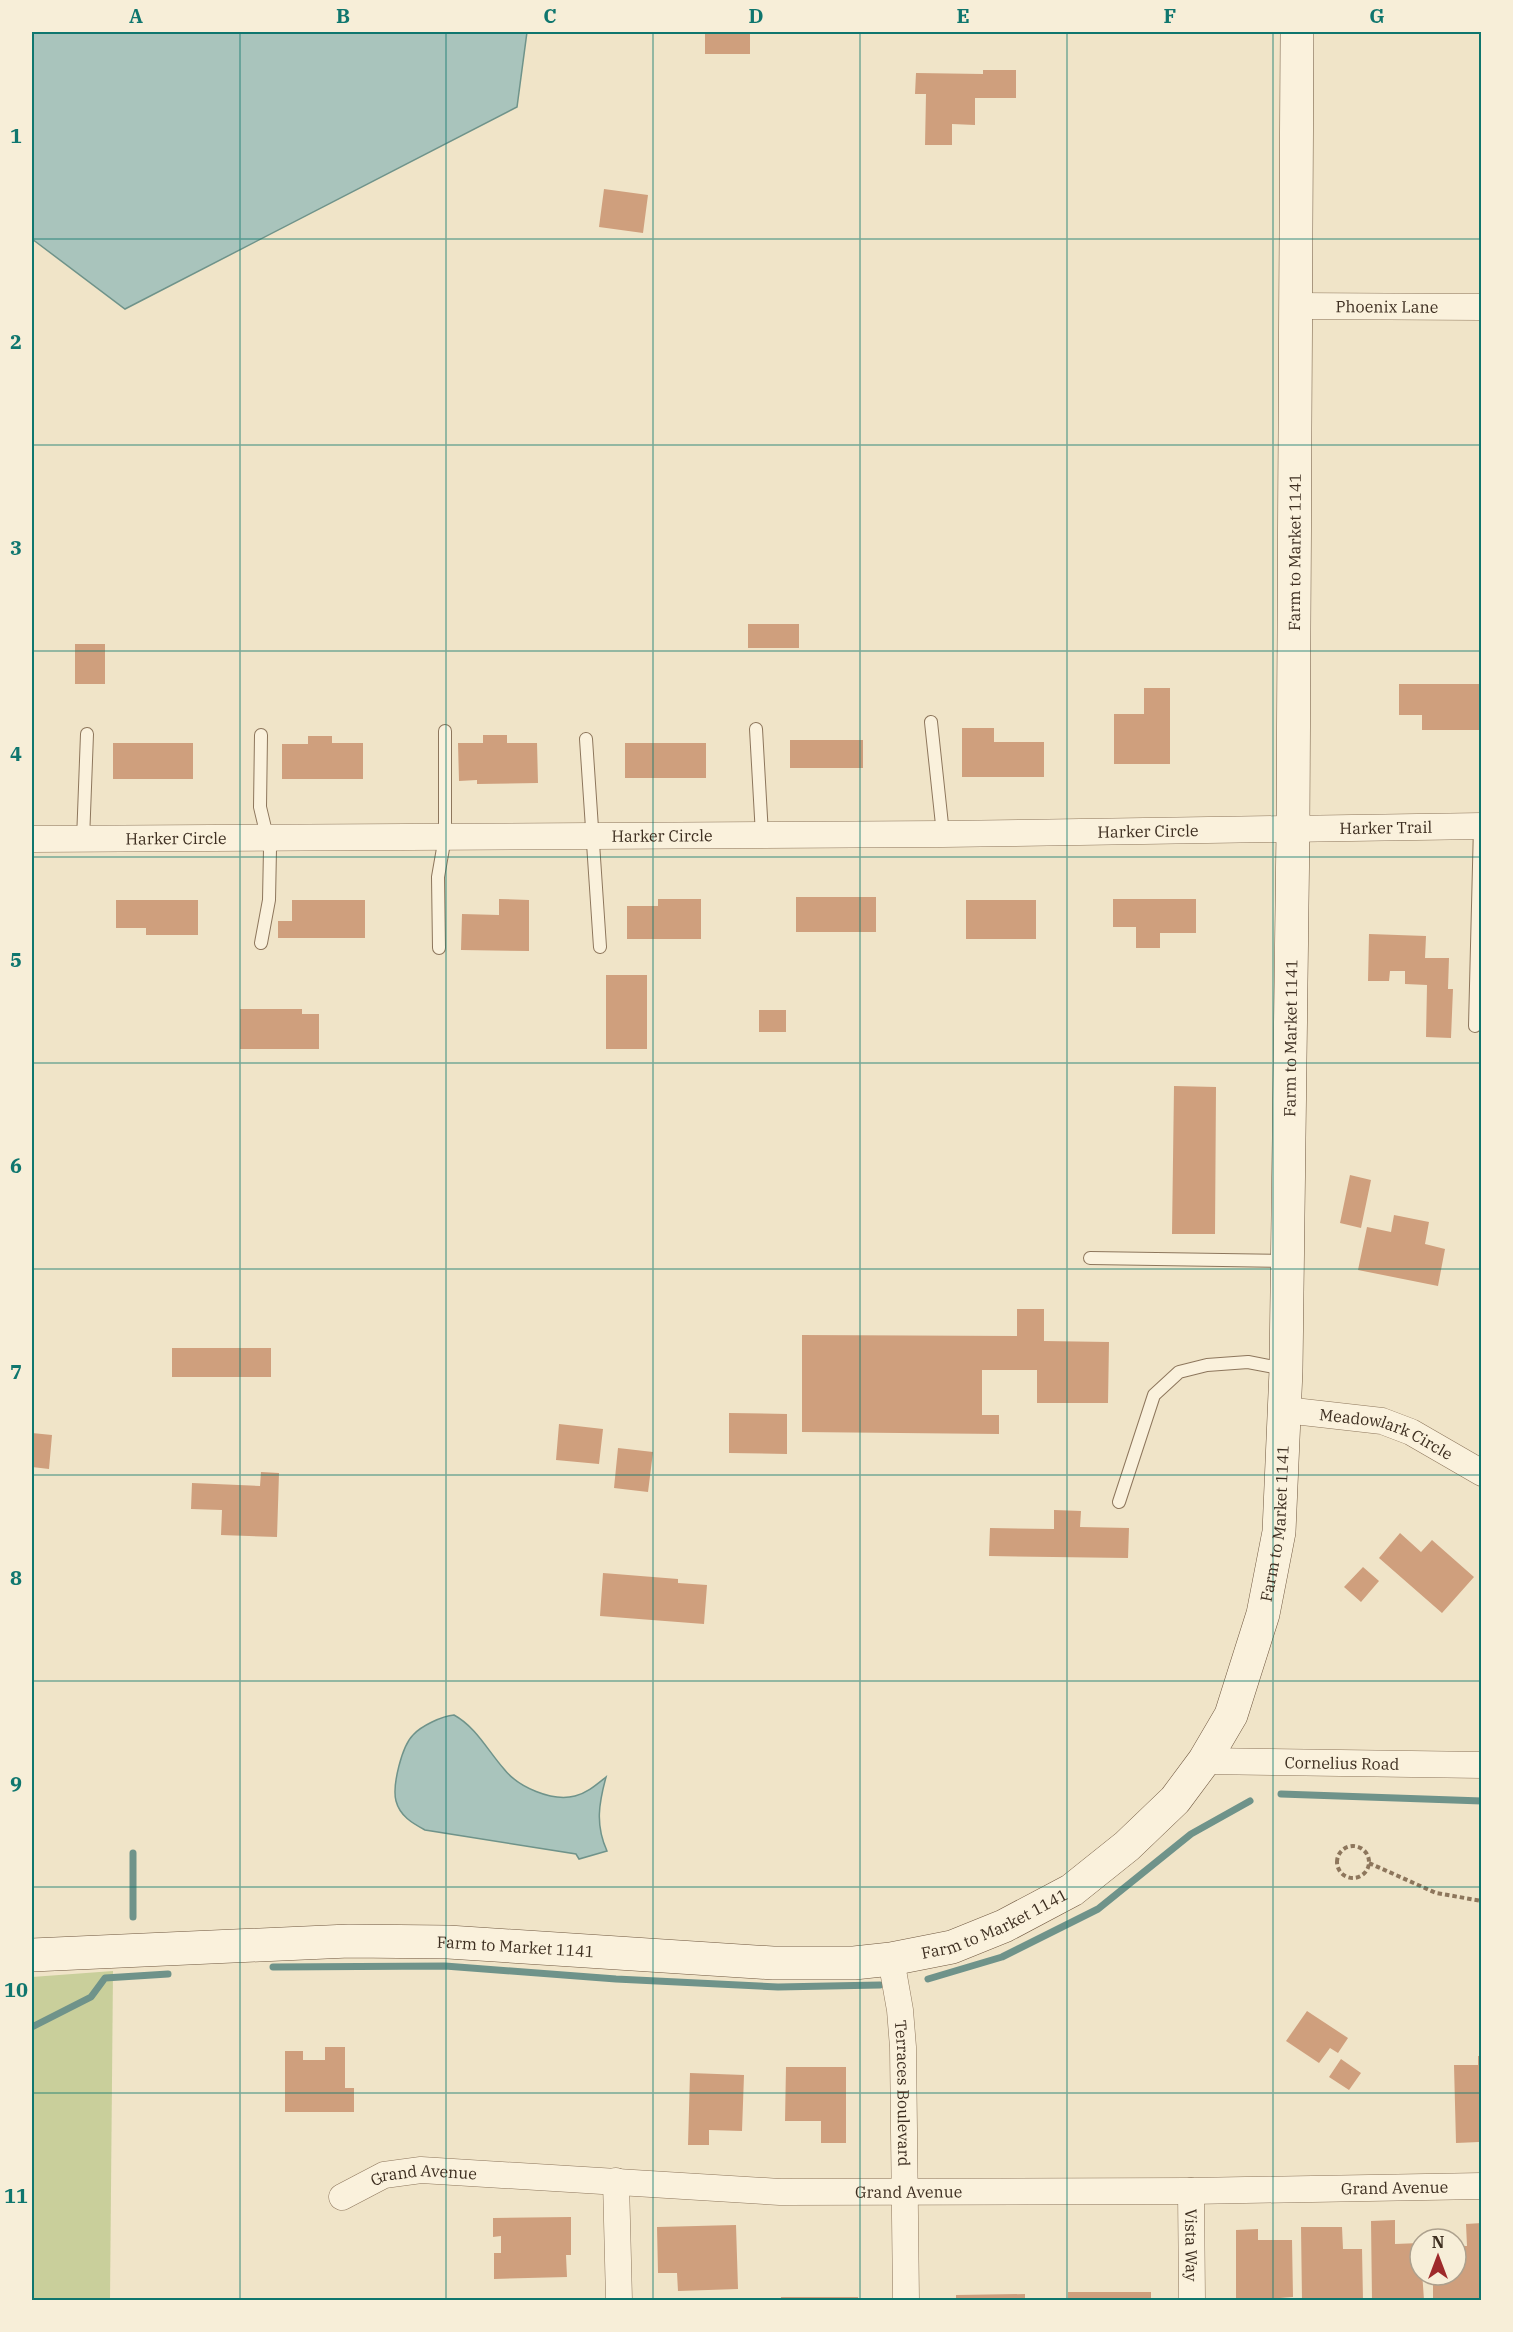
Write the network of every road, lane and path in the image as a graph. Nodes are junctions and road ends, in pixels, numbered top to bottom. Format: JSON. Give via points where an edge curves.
{"nodes":[{"id":1,"x":1297,"y":32,"type":"edge"},
{"id":2,"x":1294,"y":306,"type":"junction"},
{"id":3,"x":1482,"y":307,"type":"edge"},
{"id":4,"x":932,"y":722,"type":"dead end"},
{"id":5,"x":756,"y":729,"type":"dead end"},
{"id":6,"x":446,"y":731,"type":"dead end"},
{"id":7,"x":87,"y":734,"type":"dead end"},
{"id":8,"x":261,"y":735,"type":"dead end"},
{"id":9,"x":586,"y":738,"type":"dead end"},
{"id":10,"x":1481,"y":826,"type":"edge"},
{"id":11,"x":1293,"y":829,"type":"junction"},
{"id":12,"x":943,"y":834,"type":"junction"},
{"id":13,"x":762,"y":835,"type":"junction"},
{"id":14,"x":594,"y":836,"type":"junction"},
{"id":15,"x":445,"y":837,"type":"junction"},
{"id":16,"x":267,"y":838,"type":"junction"},
{"id":17,"x":32,"y":839,"type":"edge"},
{"id":18,"x":83,"y":840,"type":"junction"},
{"id":19,"x":261,"y":943,"type":"dead end"},
{"id":20,"x":600,"y":947,"type":"dead end"},
{"id":21,"x":439,"y":948,"type":"dead end"},
{"id":22,"x":1475,"y":1026,"type":"dead end"},
{"id":23,"x":1090,"y":1258,"type":"dead end"},
{"id":24,"x":1287,"y":1261,"type":"junction"},
{"id":25,"x":1286,"y":1370,"type":"junction"},
{"id":26,"x":1285,"y":1410,"type":"junction"},
{"id":27,"x":1482,"y":1473,"type":"edge"},
{"id":28,"x":1119,"y":1502,"type":"dead end"},
{"id":29,"x":1203,"y":1761,"type":"junction"},
{"id":30,"x":1482,"y":1765,"type":"edge"},
{"id":31,"x":1369,"y":1863,"type":"junction"},
{"id":32,"x":1482,"y":1901,"type":"edge"},
{"id":33,"x":32,"y":1955,"type":"edge"},
{"id":34,"x":891,"y":1959,"type":"junction"},
{"id":35,"x":616,"y":2181,"type":"junction"},
{"id":36,"x":1482,"y":2186,"type":"edge"},
{"id":37,"x":1191,"y":2191,"type":"junction"},
{"id":38,"x":905,"y":2192,"type":"junction"},
{"id":39,"x":342,"y":2197,"type":"dead end"},
{"id":40,"x":619,"y":2301,"type":"edge"},
{"id":41,"x":906,"y":2301,"type":"edge"},
{"id":42,"x":1192,"y":2301,"type":"edge"}],
"edges":[{"from":1,"to":2,"type":"street","name":"Farm to Market 1141"},
{"from":2,"to":3,"type":"street","name":"Phoenix Lane"},
{"from":2,"to":11,"type":"street","name":"Farm to Market 1141"},
{"from":4,"to":12,"type":"lane"},
{"from":5,"to":13,"type":"lane"},
{"from":6,"to":15,"type":"lane"},
{"from":7,"to":18,"type":"lane"},
{"from":8,"to":16,"type":"lane","via":[[260,807]]},
{"from":9,"to":14,"type":"lane"},
{"from":10,"to":11,"type":"street","name":"Harker Trail"},
{"from":10,"to":22,"type":"lane"},
{"from":11,"to":12,"type":"street","name":"Harker Circle"},
{"from":11,"to":24,"type":"street","name":"Farm to Market 1141"},
{"from":12,"to":13,"type":"street","name":"Harker Circle"},
{"from":13,"to":14,"type":"street","name":"Harker Circle"},
{"from":14,"to":15,"type":"street","name":"Harker Circle"},
{"from":14,"to":20,"type":"lane"},
{"from":15,"to":16,"type":"street","name":"Harker Circle"},
{"from":15,"to":21,"type":"lane","via":[[438,877]]},
{"from":16,"to":18,"type":"street","name":"Harker Circle"},
{"from":16,"to":19,"type":"lane","via":[[269,900]]},
{"from":17,"to":18,"type":"street","name":"Harker Circle"},
{"from":23,"to":24,"type":"lane"},
{"from":24,"to":25,"type":"street","name":"Farm to Market 1141"},
{"from":25,"to":26,"type":"street","name":"Farm to Market 1141"},
{"from":25,"to":28,"type":"lane","via":[[1248,1362],[1206,1365],[1179,1372],[1154,1395]]},
{"from":26,"to":27,"type":"street","name":"Meadowlark Circle","via":[[1383,1421],[1411,1432]]},
{"from":26,"to":29,"type":"street","name":"Farm to Market 1141","via":[[1279,1532],[1263,1614],[1231,1715]]},
{"from":29,"to":30,"type":"street","name":"Cornelius Road"},
{"from":29,"to":34,"type":"street","name":"Farm to Market 1141","via":[[1175,1800],[1128,1846],[1072,1890],[1004,1926],[952,1947]]},
{"from":31,"to":31,"type":"path","via":[[1368,1853],[1356,1845],[1342,1849],[1336,1863],[1338,1870],[1351,1878],[1365,1874]]},
{"from":31,"to":32,"type":"path","via":[[1436,1893]]},
{"from":33,"to":34,"type":"street","name":"Farm to Market 1141","via":[[349,1941],[448,1942],[773,1963]]},
{"from":34,"to":38,"type":"street","name":"Terraces Boulevard","via":[[903,2047]]},
{"from":35,"to":38,"type":"street","name":"Grand Avenue","via":[[780,2192]]},
{"from":35,"to":39,"type":"street","name":"Grand Avenue","via":[[421,2170],[384,2175]]},
{"from":35,"to":40,"type":"street"},
{"from":36,"to":37,"type":"street","name":"Grand Avenue"},
{"from":37,"to":38,"type":"street","name":"Grand Avenue"},
{"from":37,"to":42,"type":"street","name":"Vista Way"},
{"from":38,"to":41,"type":"street","name":"Terraces Boulevard"}]}
